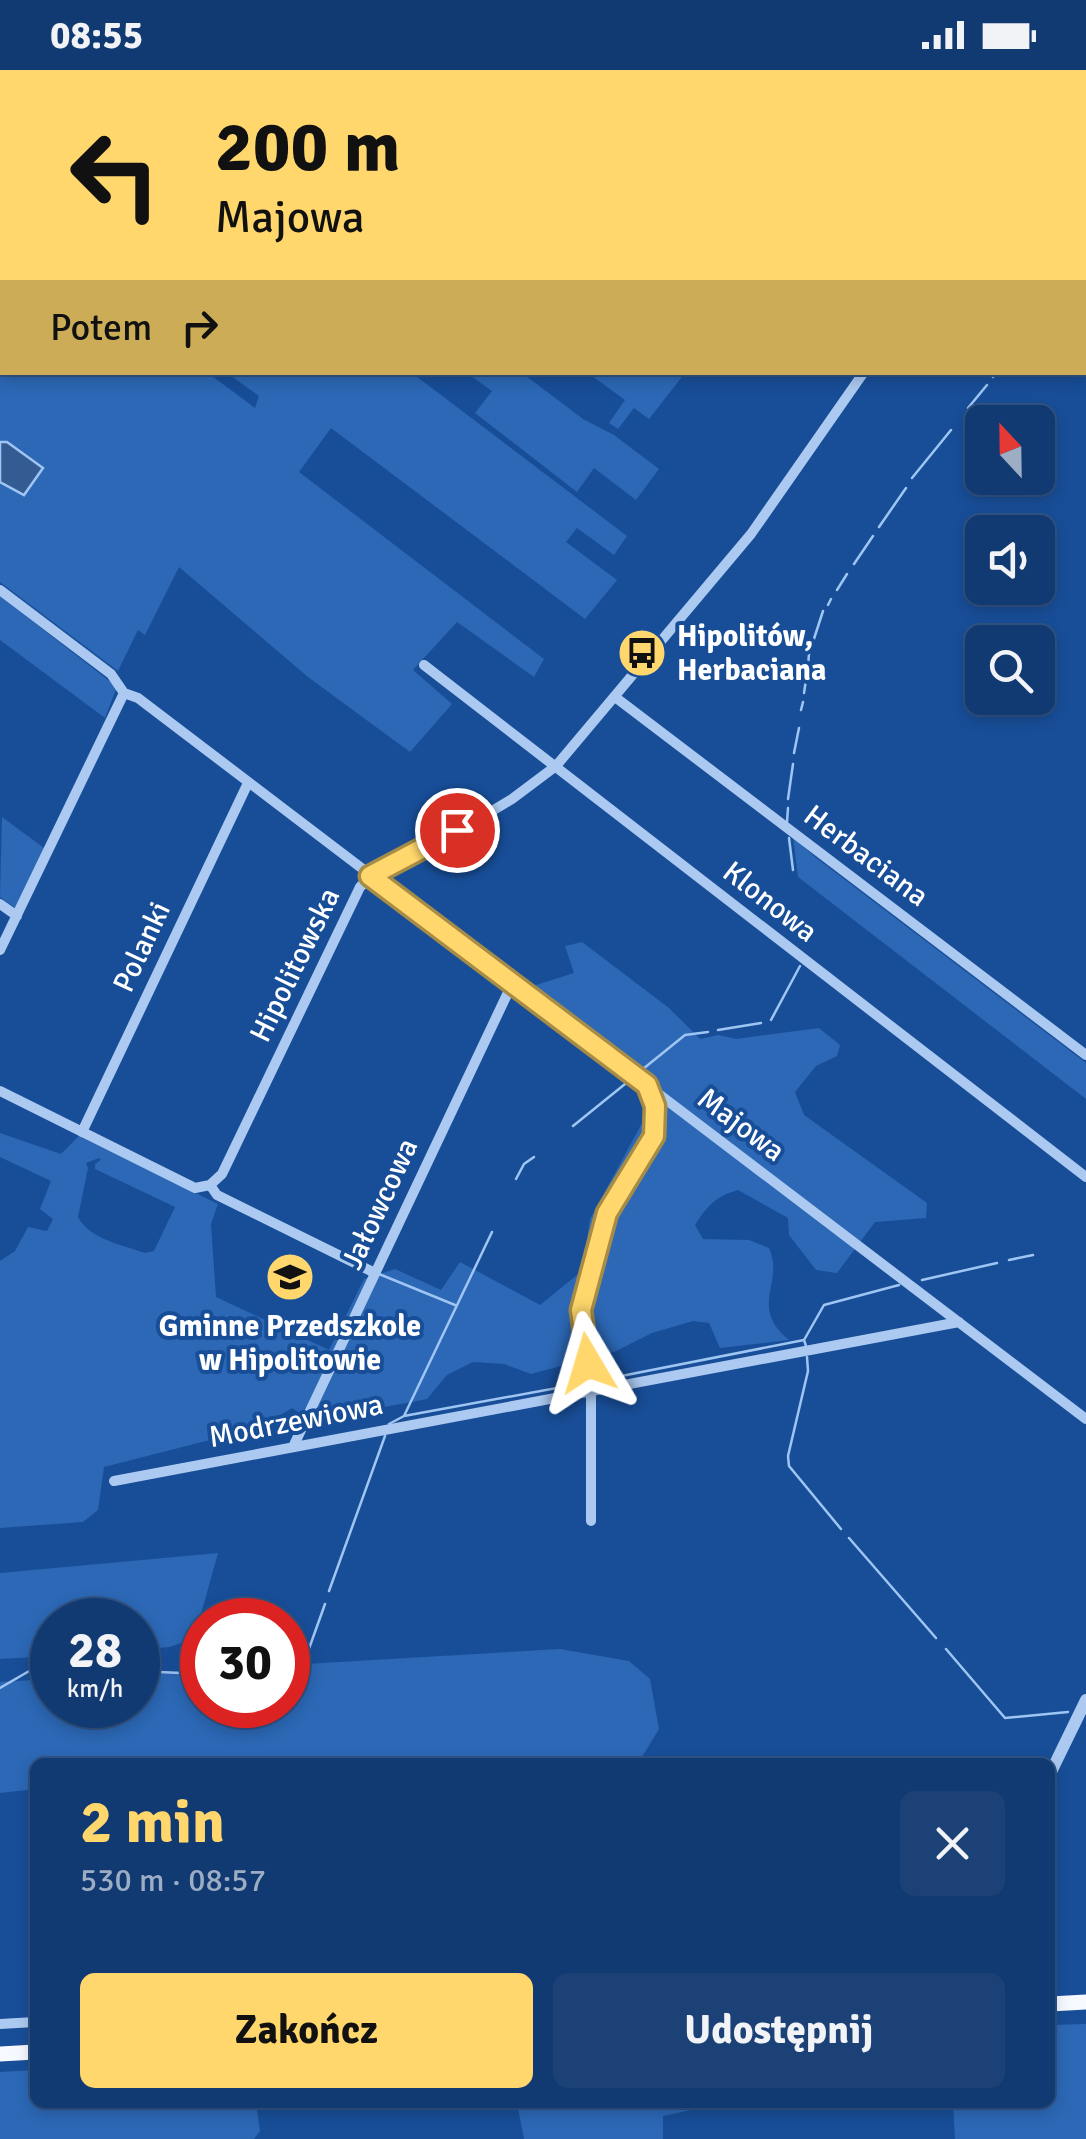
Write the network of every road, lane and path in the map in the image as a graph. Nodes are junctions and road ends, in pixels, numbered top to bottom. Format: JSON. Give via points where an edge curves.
{"nodes":[{"id":1,"x":862,"y":375,"type":"edge"},
{"id":2,"x":0,"y":590,"type":"edge"},
{"id":3,"x":424,"y":664,"type":"dead end"},
{"id":4,"x":124,"y":693,"type":"junction"},
{"id":5,"x":615,"y":696,"type":"junction"},
{"id":6,"x":556,"y":766,"type":"junction"},
{"id":7,"x":248,"y":783,"type":"junction"},
{"id":8,"x":370,"y":876,"type":"junction"},
{"id":9,"x":0,"y":904,"type":"edge"},
{"id":10,"x":17,"y":916,"type":"junction"},
{"id":11,"x":0,"y":950,"type":"edge"},
{"id":12,"x":512,"y":984,"type":"junction"},
{"id":13,"x":1086,"y":1056,"type":"edge"},
{"id":14,"x":647,"y":1085,"type":"junction"},
{"id":15,"x":0,"y":1091,"type":"edge"},
{"id":16,"x":82,"y":1132,"type":"junction"},
{"id":17,"x":1086,"y":1177,"type":"edge"},
{"id":18,"x":210,"y":1185,"type":"junction"},
{"id":19,"x":375,"y":1273,"type":"junction"},
{"id":20,"x":960,"y":1322,"type":"junction"},
{"id":21,"x":591,"y":1390,"type":"junction"},
{"id":22,"x":1086,"y":1418,"type":"edge"},
{"id":23,"x":293,"y":1446,"type":"junction"},
{"id":24,"x":114,"y":1481,"type":"dead end"},
{"id":25,"x":591,"y":1521,"type":"dead end"},
{"id":26,"x":1086,"y":1700,"type":"edge"},
{"id":27,"x":1081,"y":1719,"type":"edge"},
{"id":28,"x":1055,"y":1765,"type":"edge"},
{"id":29,"x":1086,"y":2002,"type":"edge"},
{"id":30,"x":1055,"y":2004,"type":"edge"},
{"id":31,"x":30,"y":2022,"type":"edge"},
{"id":32,"x":0,"y":2024,"type":"edge"},
{"id":33,"x":30,"y":2052,"type":"edge"},
{"id":34,"x":0,"y":2054,"type":"edge"}],
"edges":[{"from":1,"to":5,"type":"street","name":"Hipolitowska","via":[[751,534]]},
{"from":2,"to":4,"type":"street","name":"Majowa","via":[[111,674]]},
{"from":3,"to":6,"type":"street","name":"Klonowa"},
{"from":4,"to":7,"type":"street","name":"Majowa"},
{"from":4,"to":10,"type":"street"},
{"from":5,"to":6,"type":"street","name":"Hipolitowska"},
{"from":5,"to":13,"type":"street","name":"Herbaciana"},
{"from":6,"to":8,"type":"street","name":"Hipolitowska","via":[[476,820]]},
{"from":6,"to":17,"type":"street","name":"Klonowa"},
{"from":7,"to":8,"type":"street","name":"Majowa"},
{"from":7,"to":16,"type":"street","name":"Polanki"},
{"from":8,"to":12,"type":"street","name":"Majowa"},
{"from":8,"to":18,"type":"street","name":"Hipolitowska","via":[[352,900],[222,1174]]},
{"from":9,"to":10,"type":"street"},
{"from":10,"to":11,"type":"street"},
{"from":12,"to":14,"type":"street","name":"Majowa"},
{"from":12,"to":19,"type":"street","name":"Jałowcowa"},
{"from":14,"to":20,"type":"street","name":"Majowa"},
{"from":14,"to":21,"type":"street","via":[[655,1106],[654,1136],[607,1213],[581,1310]]},
{"from":15,"to":16,"type":"street"},
{"from":16,"to":18,"type":"street","via":[[196,1188]]},
{"from":18,"to":19,"type":"street","via":[[217,1195]]},
{"from":19,"to":23,"type":"street","name":"Jałowcowa"},
{"from":20,"to":21,"type":"street","name":"Modrzewiowa"},
{"from":20,"to":22,"type":"street","name":"Majowa"},
{"from":21,"to":23,"type":"street","name":"Modrzewiowa"},
{"from":21,"to":25,"type":"street"},
{"from":23,"to":24,"type":"street","name":"Modrzewiowa"},
{"from":26,"to":27,"type":"street"},
{"from":27,"to":28,"type":"street"},
{"from":29,"to":30,"type":"main road"},
{"from":31,"to":32,"type":"street"},
{"from":33,"to":34,"type":"main road"}]}
